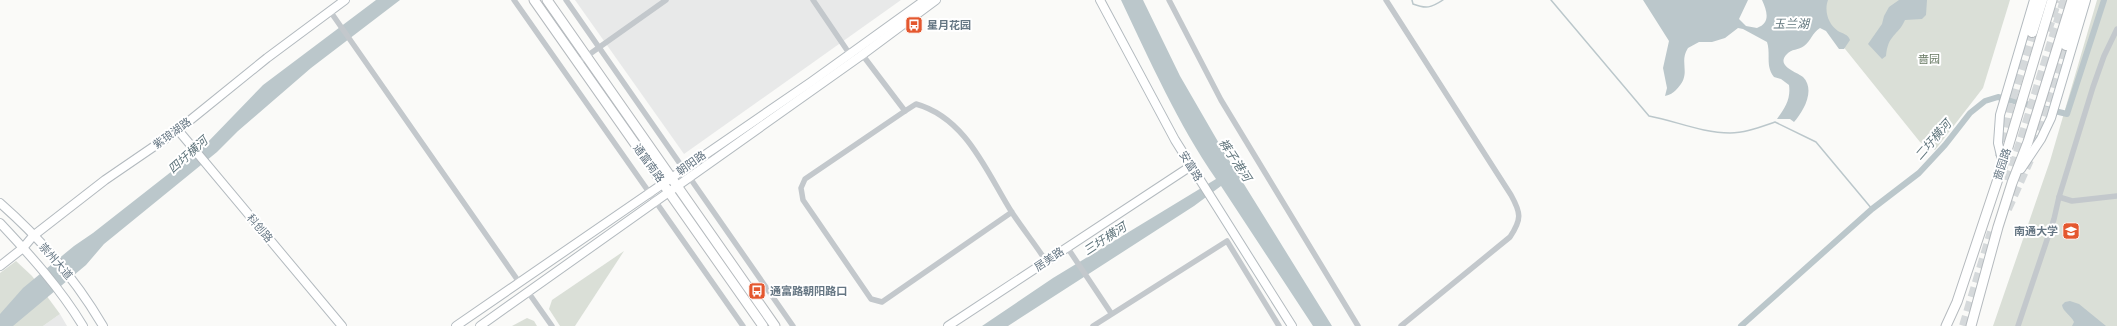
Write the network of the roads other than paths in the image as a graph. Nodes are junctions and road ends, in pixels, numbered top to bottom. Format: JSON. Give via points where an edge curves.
{"nodes":[{"id":1,"x":345,"y":0,"type":"edge"},
{"id":2,"x":514,"y":0,"type":"edge"},
{"id":3,"x":534,"y":0,"type":"edge"},
{"id":4,"x":547,"y":0,"type":"edge"},
{"id":5,"x":566,"y":0,"type":"edge"},
{"id":6,"x":666,"y":0,"type":"edge"},
{"id":7,"x":813,"y":0,"type":"edge"},
{"id":8,"x":925,"y":0,"type":"edge"},
{"id":9,"x":936,"y":0,"type":"edge"},
{"id":10,"x":1100,"y":0,"type":"edge"},
{"id":11,"x":1169,"y":0,"type":"edge"},
{"id":12,"x":1386,"y":0,"type":"edge"},
{"id":13,"x":2034,"y":0,"type":"edge"},
{"id":14,"x":2042,"y":0,"type":"edge"},
{"id":15,"x":2052,"y":0,"type":"edge"},
{"id":16,"x":2072,"y":0,"type":"edge"},
{"id":17,"x":2079,"y":0,"type":"edge"},
{"id":18,"x":2086,"y":0,"type":"edge"},
{"id":19,"x":330,"y":11,"type":"junction"},
{"id":20,"x":2117,"y":29,"type":"edge"},
{"id":21,"x":2032,"y":32,"type":"tunnel mouth"},
{"id":22,"x":2066,"y":45,"type":"tunnel mouth"},
{"id":23,"x":599,"y":47,"type":"junction"},
{"id":24,"x":860,"y":51,"type":"junction"},
{"id":25,"x":586,"y":56,"type":"junction"},
{"id":26,"x":852,"y":57,"type":"junction"},
{"id":27,"x":578,"y":63,"type":"junction"},
{"id":28,"x":905,"y":111,"type":"junction"},
{"id":29,"x":178,"y":130,"type":"junction"},
{"id":30,"x":2002,"y":164,"type":"junction"},
{"id":31,"x":1191,"y":166,"type":"junction"},
{"id":32,"x":683,"y":169,"type":"junction"},
{"id":33,"x":689,"y":178,"type":"junction"},
{"id":34,"x":667,"y":180,"type":"junction"},
{"id":35,"x":2012,"y":183,"type":"junction"},
{"id":36,"x":673,"y":190,"type":"junction"},
{"id":37,"x":649,"y":192,"type":"junction"},
{"id":38,"x":2117,"y":196,"type":"edge"},
{"id":39,"x":2058,"y":197,"type":"junction"},
{"id":40,"x":656,"y":202,"type":"junction"},
{"id":41,"x":0,"y":203,"type":"edge"},
{"id":42,"x":1012,"y":212,"type":"junction"},
{"id":43,"x":0,"y":223,"type":"edge"},
{"id":44,"x":33,"y":236,"type":"junction"},
{"id":45,"x":1067,"y":247,"type":"junction"},
{"id":46,"x":23,"y":248,"type":"junction"},
{"id":47,"x":1046,"y":261,"type":"junction"},
{"id":48,"x":0,"y":266,"type":"edge"},
{"id":49,"x":519,"y":282,"type":"junction"},
{"id":50,"x":528,"y":292,"type":"junction"},
{"id":51,"x":1111,"y":313,"type":"junction"},
{"id":52,"x":83,"y":326,"type":"edge"},
{"id":53,"x":103,"y":326,"type":"edge"},
{"id":54,"x":342,"y":326,"type":"edge"},
{"id":55,"x":456,"y":326,"type":"edge"},
{"id":56,"x":480,"y":326,"type":"edge"},
{"id":57,"x":552,"y":326,"type":"edge"},
{"id":58,"x":742,"y":326,"type":"edge"},
{"id":59,"x":763,"y":326,"type":"edge"},
{"id":60,"x":775,"y":326,"type":"edge"},
{"id":61,"x":793,"y":326,"type":"edge"},
{"id":62,"x":948,"y":326,"type":"edge"},
{"id":63,"x":1093,"y":326,"type":"edge"},
{"id":64,"x":1279,"y":326,"type":"edge"},
{"id":65,"x":1292,"y":326,"type":"edge"},
{"id":66,"x":1358,"y":326,"type":"edge"},
{"id":67,"x":1401,"y":326,"type":"edge"},
{"id":68,"x":1947,"y":326,"type":"edge"},
{"id":69,"x":1972,"y":326,"type":"edge"},
{"id":70,"x":2018,"y":326,"type":"edge"}],
"edges":[{"from":1,"to":19,"type":"street","name":"紫琅湖路"},
{"from":2,"to":37,"type":"street"},
{"from":3,"to":27,"type":"main road","name":"通富南路"},
{"from":4,"to":25,"type":"main road","name":"通富南路"},
{"from":5,"to":23,"type":"street"},
{"from":6,"to":23,"type":"street"},
{"from":7,"to":26,"type":"street"},
{"from":8,"to":24,"type":"street","name":"朝阳路"},
{"from":9,"to":24,"type":"street","name":"朝阳路"},
{"from":10,"to":31,"type":"street","name":"安富路"},
{"from":11,"to":66,"type":"street","via":[[1221,100]]},
{"from":12,"to":67,"type":"street","via":[[1511,195],[1520,216],[1510,237]]},
{"from":13,"to":30,"type":"street","via":[[2000,115],[1998,142]]},
{"from":14,"to":21,"type":"highway"},
{"from":15,"to":30,"type":"main road","name":"啬园路"},
{"from":16,"to":35,"type":"main road","name":"啬园路","via":[[2028,142]]},
{"from":17,"to":22,"type":"highway"},
{"from":18,"to":35,"type":"street","via":[[2051,118],[2041,139]]},
{"from":19,"to":29,"type":"street","name":"紫琅湖路"},
{"from":19,"to":49,"type":"street"},
{"from":20,"to":39,"type":"street","via":[[2095,80]]},
{"from":23,"to":25,"type":"street"},
{"from":23,"to":32,"type":"street"},
{"from":24,"to":26,"type":"street","name":"朝阳路"},
{"from":24,"to":28,"type":"street"},
{"from":25,"to":27,"type":"street"},
{"from":25,"to":34,"type":"main road","name":"通富南路"},
{"from":26,"to":32,"type":"street","name":"朝阳路"},
{"from":26,"to":33,"type":"street","name":"朝阳路"},
{"from":27,"to":34,"type":"main road","name":"通富南路"},
{"from":28,"to":42,"type":"street","via":[[916,104],[923,106],[936,112],[959,130],[975,151]]},
{"from":28,"to":42,"type":"street","via":[[805,179],[801,188],[803,200],[871,299],[882,302]]},
{"from":29,"to":44,"type":"street","name":"紫琅湖路","via":[[105,180]]},
{"from":29,"to":54,"type":"street","name":"科创路"},
{"from":30,"to":68,"type":"main road","name":"啬园路"},
{"from":31,"to":45,"type":"street","name":"居美路"},
{"from":31,"to":65,"type":"street","name":"安富路"},
{"from":32,"to":33,"type":"street"},
{"from":32,"to":34,"type":"street","name":"朝阳路"},
{"from":33,"to":36,"type":"street","name":"朝阳路"},
{"from":33,"to":61,"type":"street"},
{"from":34,"to":36,"type":"main road","name":"通富南路"},
{"from":34,"to":37,"type":"street","name":"朝阳路"},
{"from":35,"to":69,"type":"main road","name":"啬园路","via":[[1985,272]]},
{"from":36,"to":40,"type":"street","name":"朝阳路"},
{"from":36,"to":59,"type":"main road","name":"通富南路"},
{"from":36,"to":60,"type":"main road","name":"通富南路"},
{"from":37,"to":40,"type":"street"},
{"from":37,"to":49,"type":"street","name":"朝阳路"},
{"from":38,"to":39,"type":"street","via":[[2072,201]]},
{"from":39,"to":70,"type":"street","via":[[2054,219]]},
{"from":40,"to":50,"type":"street","name":"朝阳路"},
{"from":40,"to":58,"type":"street"},
{"from":41,"to":44,"type":"street","name":"崇州大道"},
{"from":42,"to":47,"type":"street"},
{"from":43,"to":46,"type":"street","name":"崇州大道"},
{"from":44,"to":46,"type":"street","name":"紫琅湖路"},
{"from":44,"to":53,"type":"street","name":"崇州大道","via":[[73,281]]},
{"from":45,"to":47,"type":"street","name":"居美路"},
{"from":45,"to":51,"type":"street"},
{"from":46,"to":48,"type":"street","name":"紫琅湖路"},
{"from":46,"to":52,"type":"street","name":"崇州大道","via":[[60,290]]},
{"from":47,"to":62,"type":"street","name":"居美路"},
{"from":49,"to":55,"type":"street","name":"朝阳路"},
{"from":50,"to":56,"type":"street","name":"朝阳路"},
{"from":50,"to":57,"type":"street"},
{"from":51,"to":63,"type":"street"},
{"from":51,"to":64,"type":"street","via":[[1227,241]]}]}
